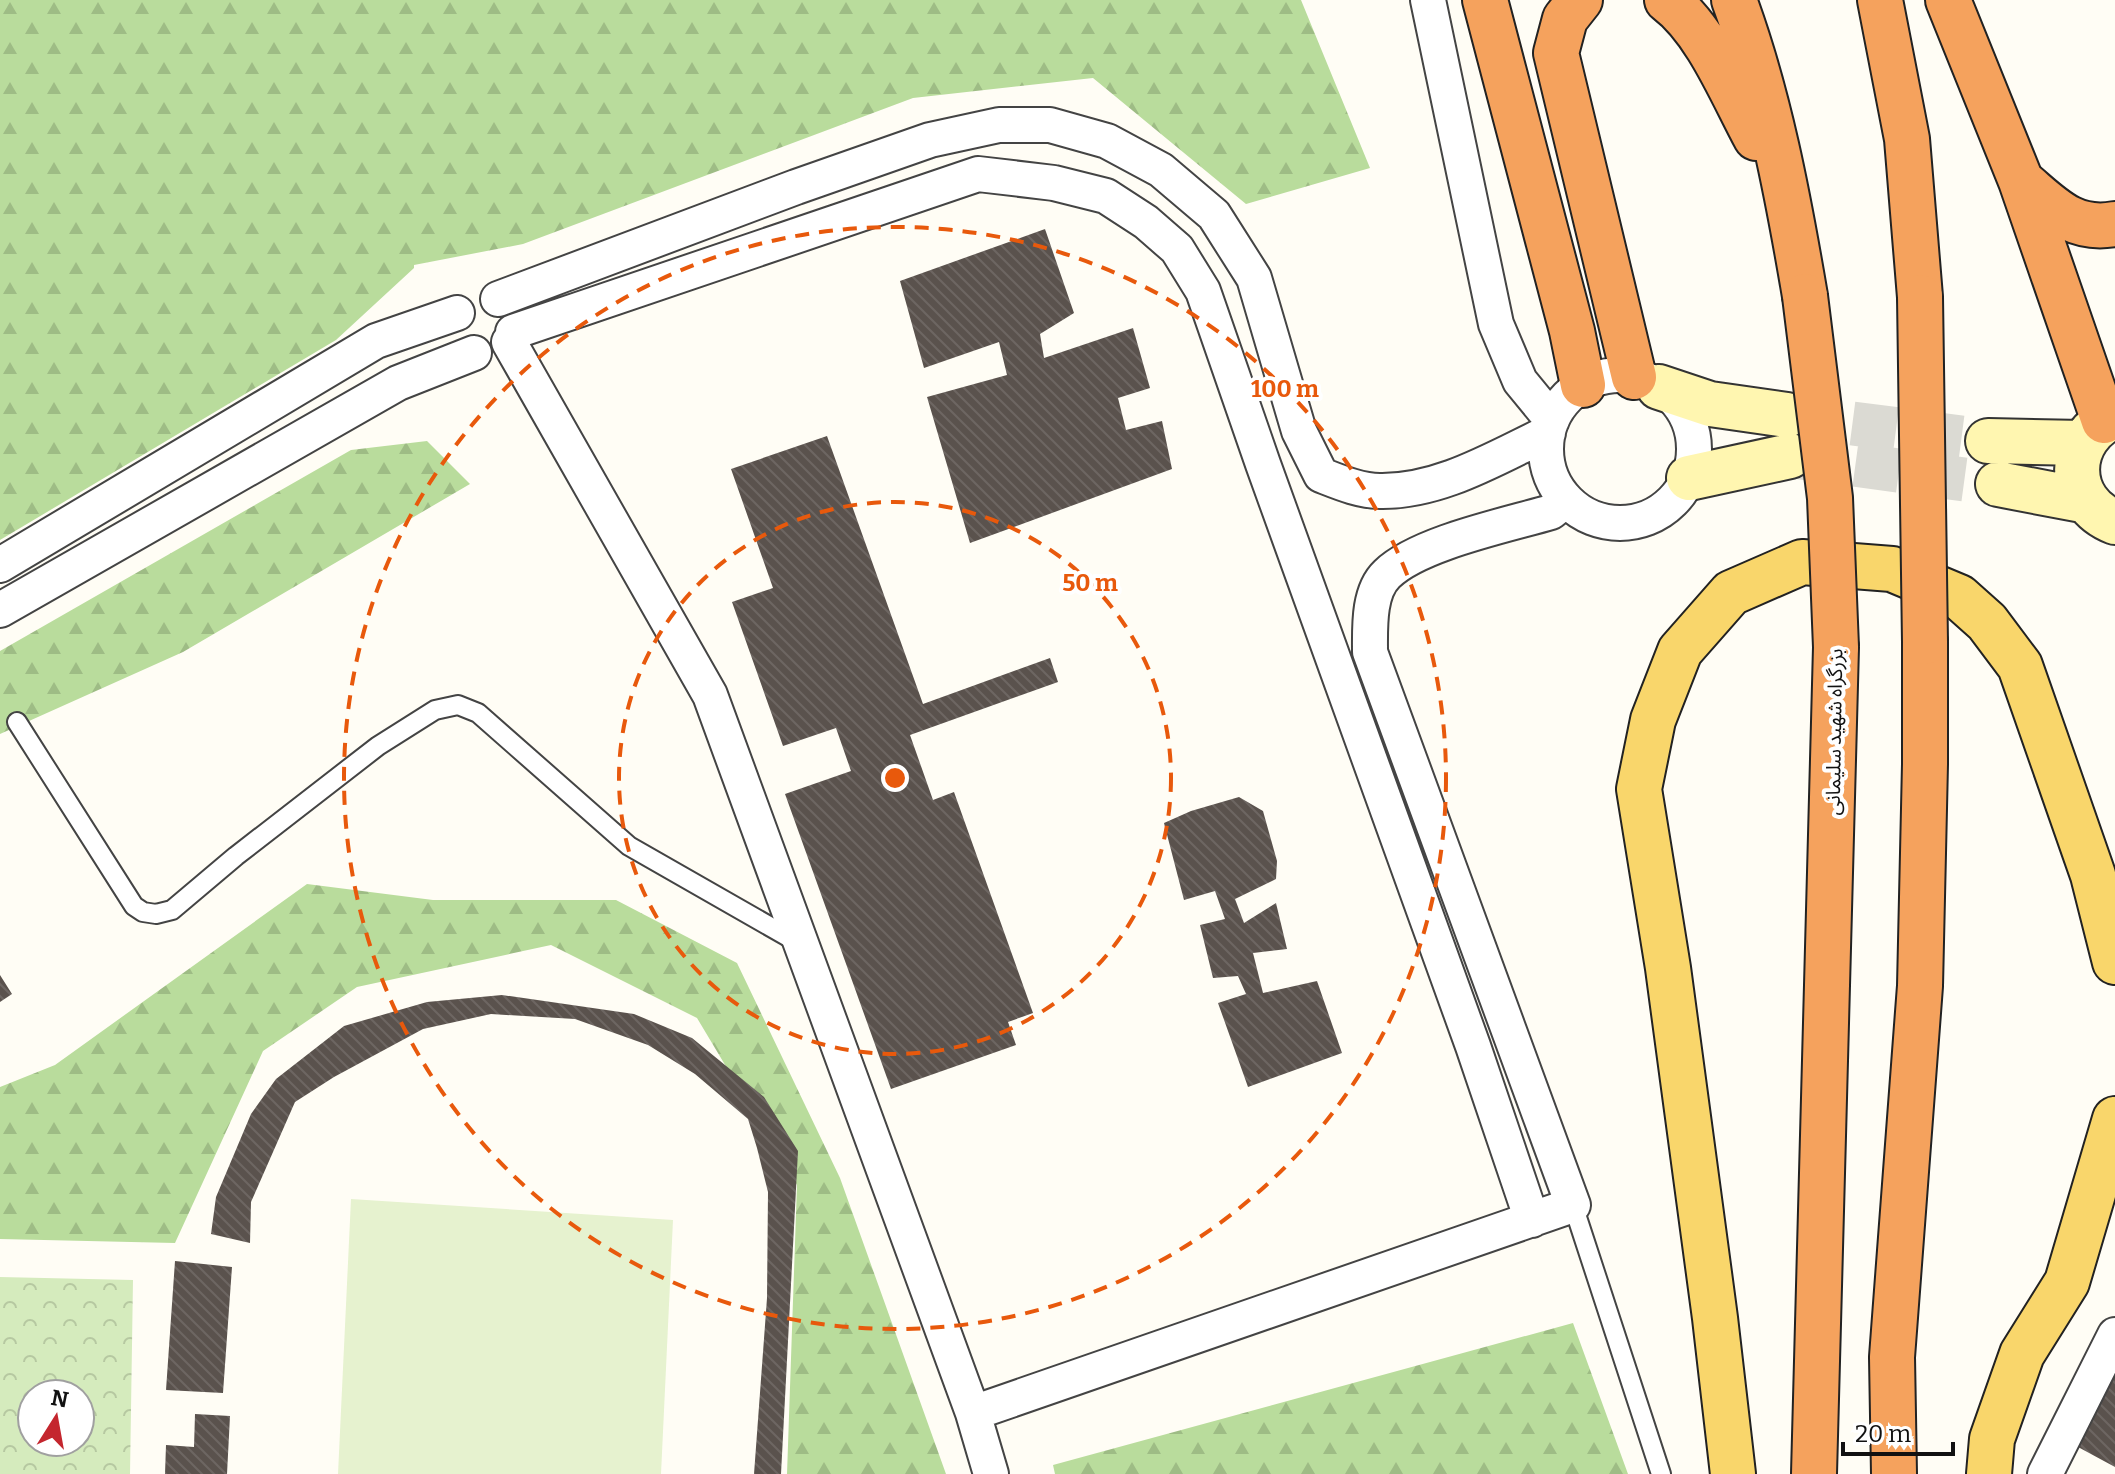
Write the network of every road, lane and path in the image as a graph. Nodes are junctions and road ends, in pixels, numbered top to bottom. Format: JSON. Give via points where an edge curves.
{"nodes":[{"id":1,"x":1428,"y":0,"type":"edge"},
{"id":2,"x":1485,"y":0,"type":"edge"},
{"id":3,"x":1580,"y":0,"type":"edge"},
{"id":4,"x":1667,"y":0,"type":"edge"},
{"id":5,"x":1734,"y":0,"type":"edge"},
{"id":6,"x":1880,"y":0,"type":"edge"},
{"id":7,"x":1948,"y":0,"type":"edge"},
{"id":8,"x":2021,"y":181,"type":"junction"},
{"id":9,"x":1789,"y":199,"type":"junction"},
{"id":10,"x":2115,"y":224,"type":"edge"},
{"id":11,"x":498,"y":299,"type":"junction"},
{"id":12,"x":457,"y":313,"type":"junction"},
{"id":13,"x":511,"y":337,"type":"junction"},
{"id":14,"x":474,"y":353,"type":"junction"},
{"id":15,"x":1646,"y":382,"type":"junction"},
{"id":16,"x":1583,"y":385,"type":"junction"},
{"id":17,"x":1550,"y":427,"type":"junction"},
{"id":18,"x":2101,"y":427,"type":"edge"},
{"id":19,"x":1988,"y":441,"type":"tunnel mouth"},
{"id":20,"x":1689,"y":478,"type":"junction"},
{"id":21,"x":1998,"y":484,"type":"tunnel mouth"},
{"id":22,"x":1566,"y":500,"type":"junction"},
{"id":23,"x":2101,"y":512,"type":"edge"},
{"id":24,"x":0,"y":565,"type":"edge"},
{"id":25,"x":0,"y":610,"type":"edge"},
{"id":26,"x":17,"y":722,"type":"dead end"},
{"id":27,"x":803,"y":945,"type":"junction"},
{"id":28,"x":2115,"y":962,"type":"edge"},
{"id":29,"x":2115,"y":1119,"type":"edge"},
{"id":30,"x":2115,"y":1202,"type":"edge"},
{"id":31,"x":1573,"y":1205,"type":"junction"},
{"id":32,"x":1532,"y":1220,"type":"junction"},
{"id":33,"x":2067,"y":1282,"type":"junction"},
{"id":34,"x":2115,"y":1335,"type":"edge"},
{"id":35,"x":973,"y":1413,"type":"junction"},
{"id":36,"x":991,"y":1474,"type":"edge"},
{"id":37,"x":1661,"y":1474,"type":"edge"},
{"id":38,"x":1733,"y":1474,"type":"edge"},
{"id":39,"x":1814,"y":1474,"type":"edge"},
{"id":40,"x":1894,"y":1474,"type":"edge"},
{"id":41,"x":1989,"y":1474,"type":"edge"},
{"id":42,"x":2045,"y":1474,"type":"edge"}],
"edges":[{"from":1,"to":17,"type":"street","via":[[1496,324],[1520,381]]},
{"from":2,"to":16,"type":"highway"},
{"from":3,"to":15,"type":"highway","via":[[1565,19],[1556,53]]},
{"from":4,"to":9,"type":"highway","via":[[1705,44]]},
{"from":5,"to":9,"type":"highway","name":"بزرگراه شهید سلیمانی"},
{"from":6,"to":40,"type":"highway","bridge":true,"via":[[1907,139],[1920,297],[1925,642],[1920,986],[1892,1357]]},
{"from":7,"to":8,"type":"highway"},
{"from":8,"to":10,"type":"highway","via":[[2074,223]]},
{"from":8,"to":18,"type":"highway"},
{"from":9,"to":39,"type":"highway","name":"بزرگراه شهید سلیمانی","bridge":true,"via":[[1830,498],[1836,647]]},
{"from":11,"to":12,"type":"street","via":[[470,299]]},
{"from":11,"to":13,"type":"street","via":[[512,313]]},
{"from":11,"to":17,"type":"street","via":[[930,140],[999,125],[1050,125],[1107,141],[1148,162],[1214,215],[1254,278],[1299,431],[1321,475],[1379,491],[1437,484]]},
{"from":12,"to":14,"type":"street","via":[[459,341]]},
{"from":12,"to":24,"type":"street","via":[[376,341]]},
{"from":13,"to":14,"type":"street","via":[[494,353]]},
{"from":13,"to":27,"type":"street","via":[[710,695]]},
{"from":13,"to":32,"type":"street","via":[[978,174],[1054,183],[1106,196],[1146,222],[1177,249],[1203,291]]},
{"from":14,"to":25,"type":"street","via":[[398,383]]},
{"from":15,"to":16,"type":"street","via":[[1599,379]]},
{"from":15,"to":20,"type":"street","via":[[1675,400],[1687,418],[1694,437]]},
{"from":15,"to":20,"type":"main road","via":[[1788,436]]},
{"from":16,"to":17,"type":"street","via":[[1570,395]]},
{"from":17,"to":22,"type":"street","via":[[1549,469]]},
{"from":18,"to":19,"type":"main road"},
{"from":18,"to":23,"type":"main road","via":[[2077,467],[2077,479]]},
{"from":20,"to":22,"type":"street","via":[[1663,510],[1623,523],[1602,521]]},
{"from":21,"to":23,"type":"main road"},
{"from":22,"to":31,"type":"street","via":[[1551,512],[1436,547],[1385,575],[1374,599],[1370,652]]},
{"from":26,"to":27,"type":"lane","via":[[134,906],[143,912],[172,910],[378,746],[435,710],[458,705],[489,721],[629,846]]},
{"from":27,"to":35,"type":"street"},
{"from":28,"to":38,"type":"main road","via":[[2093,875],[2020,666],[1987,622],[1959,597],[1892,569],[1802,562],[1731,593],[1680,651],[1653,720],[1639,789],[1668,968]]},
{"from":29,"to":33,"type":"main road"},
{"from":30,"to":33,"type":"main road"},
{"from":31,"to":32,"type":"street"},
{"from":31,"to":37,"type":"lane"},
{"from":32,"to":35,"type":"street"},
{"from":33,"to":41,"type":"main road","via":[[2022,1354],[1992,1439]]},
{"from":34,"to":42,"type":"street"},
{"from":35,"to":36,"type":"street"}]}
